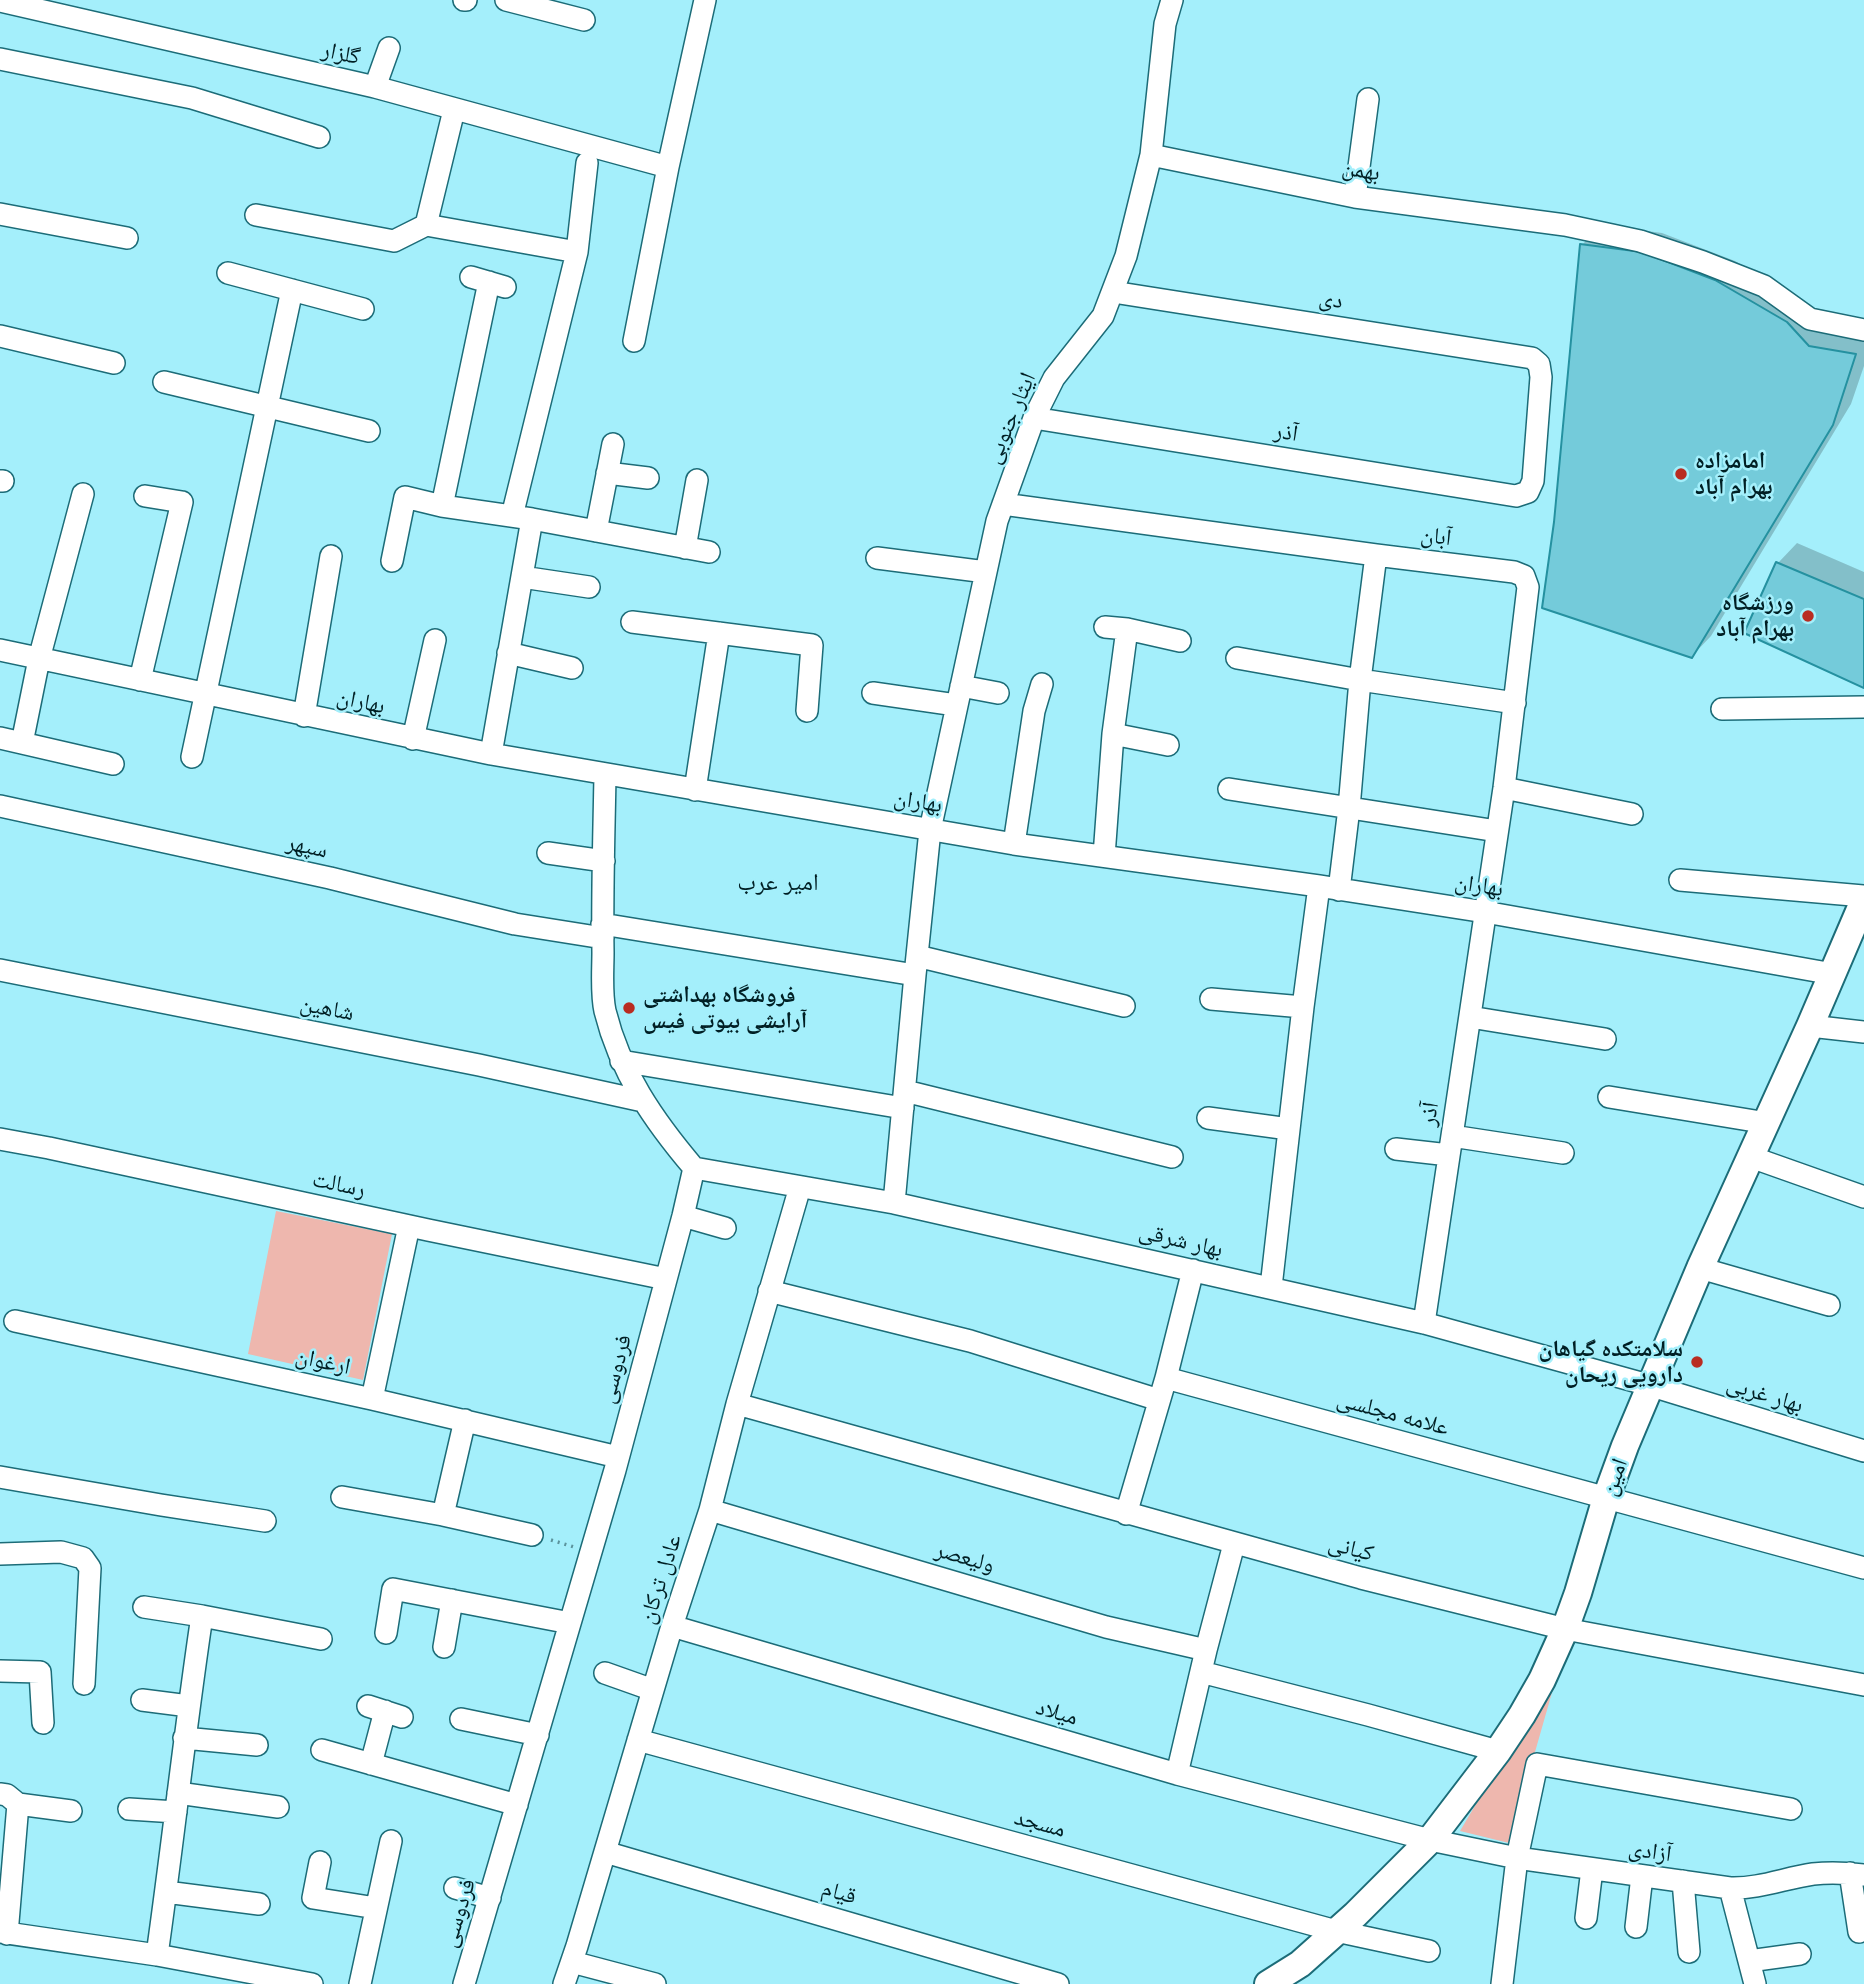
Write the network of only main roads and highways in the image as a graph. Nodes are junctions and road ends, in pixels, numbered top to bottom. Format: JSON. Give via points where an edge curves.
{"nodes":[{"id":1,"x":1864,"y":898,"type":"edge"},
{"id":2,"x":1268,"y":1984,"type":"edge"}],
"edges":[{"from":1,"to":2,"type":"main road","name":"امین","via":[[1625,1446],[1578,1593],[1542,1679],[1497,1751],[1430,1840],[1300,1964]]}]}
